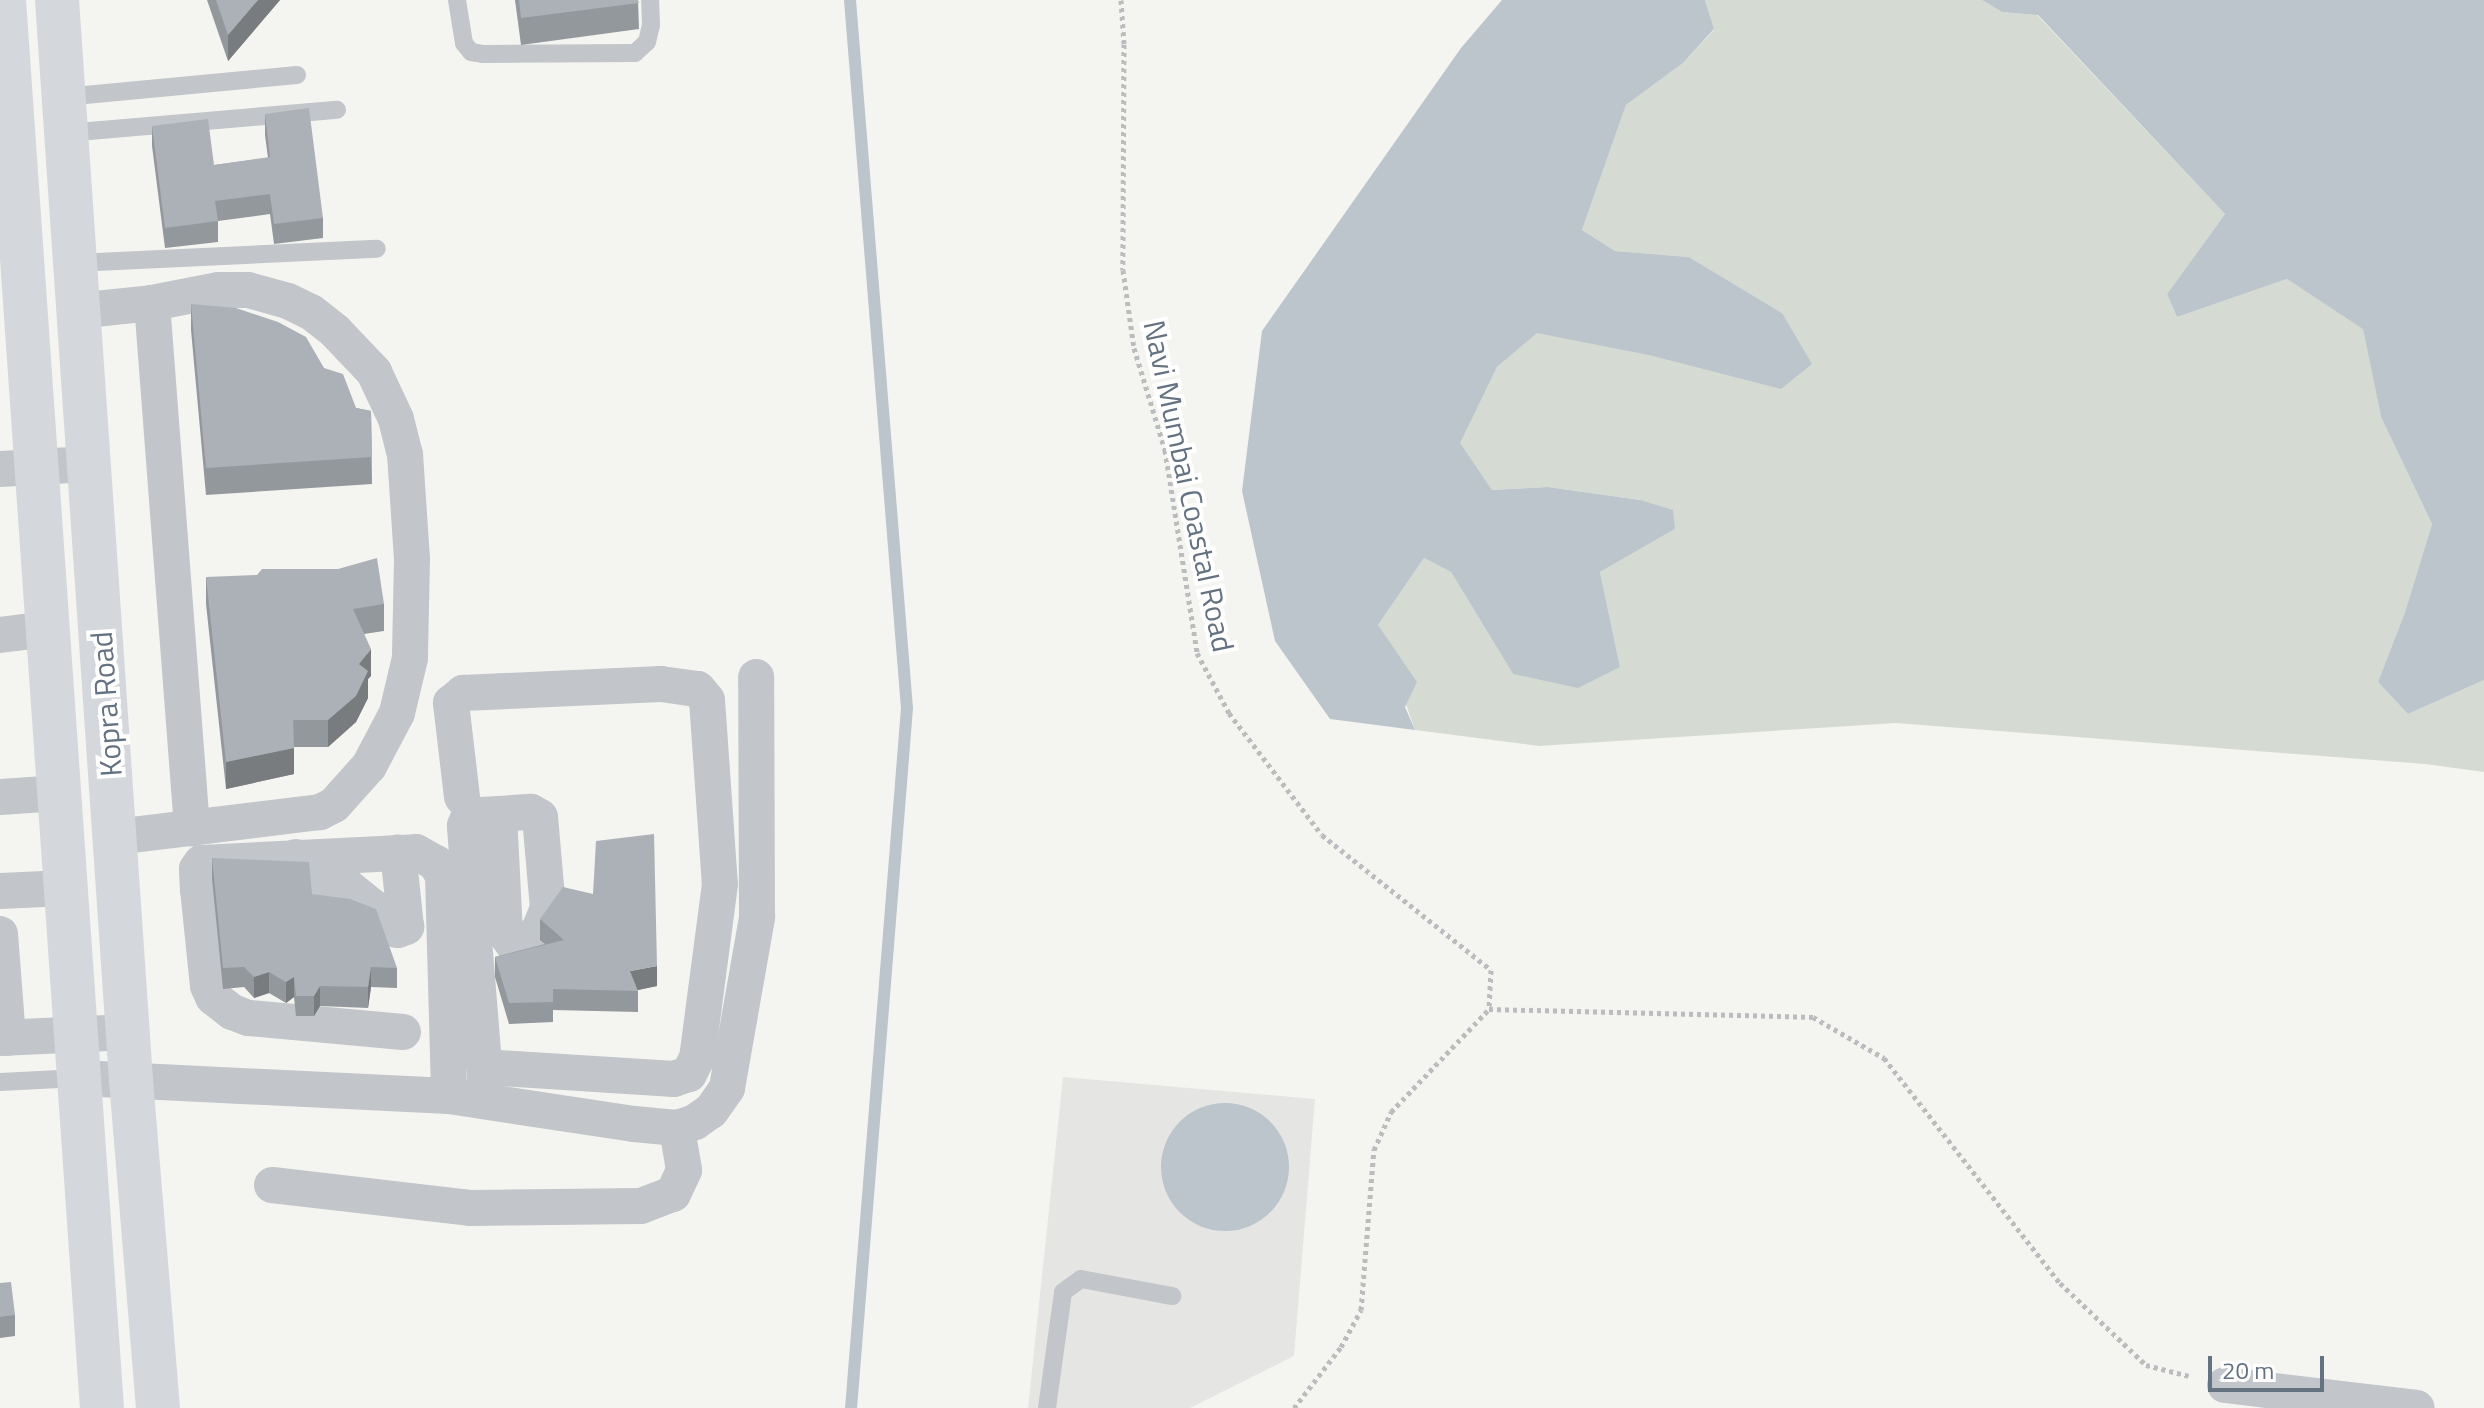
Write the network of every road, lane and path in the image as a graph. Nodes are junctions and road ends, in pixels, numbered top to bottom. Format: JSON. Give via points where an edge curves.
{"nodes":[{"id":1,"x":4,"y":0,"type":"edge"},
{"id":2,"x":57,"y":0,"type":"edge"},
{"id":3,"x":457,"y":0,"type":"edge"},
{"id":4,"x":650,"y":0,"type":"edge"},
{"id":5,"x":1121,"y":0,"type":"edge"},
{"id":6,"x":297,"y":75,"type":"dead end"},
{"id":7,"x":337,"y":110,"type":"dead end"},
{"id":8,"x":65,"y":115,"type":"junction"},
{"id":9,"x":10,"y":223,"type":"edge"},
{"id":10,"x":377,"y":249,"type":"dead end"},
{"id":11,"x":75,"y":263,"type":"junction"},
{"id":12,"x":152,"y":303,"type":"junction"},
{"id":13,"x":76,"y":311,"type":"junction"},
{"id":14,"x":17,"y":326,"type":"edge"},
{"id":15,"x":89,"y":464,"type":"junction"},
{"id":16,"x":18,"y":468,"type":"edge"},
{"id":17,"x":48,"y":629,"type":"junction"},
{"id":18,"x":0,"y":635,"type":"edge"},
{"id":19,"x":756,"y":677,"type":"dead end"},
{"id":20,"x":59,"y":793,"type":"junction"},
{"id":21,"x":0,"y":797,"type":"edge"},
{"id":22,"x":462,"y":797,"type":"dead end"},
{"id":23,"x":499,"y":814,"type":"dead end"},
{"id":24,"x":192,"y":828,"type":"junction"},
{"id":25,"x":115,"y":837,"type":"junction"},
{"id":26,"x":398,"y":852,"type":"junction"},
{"id":27,"x":296,"y":857,"type":"junction"},
{"id":28,"x":66,"y":888,"type":"junction"},
{"id":29,"x":0,"y":891,"type":"edge"},
{"id":30,"x":0,"y":934,"type":"edge"},
{"id":31,"x":1489,"y":1009,"type":"junction"},
{"id":32,"x":76,"y":1032,"type":"junction"},
{"id":33,"x":129,"y":1032,"type":"junction"},
{"id":34,"x":403,"y":1032,"type":"dead end"},
{"id":35,"x":4,"y":1038,"type":"edge"},
{"id":36,"x":484,"y":1067,"type":"junction"},
{"id":37,"x":79,"y":1078,"type":"junction"},
{"id":38,"x":131,"y":1080,"type":"junction"},
{"id":39,"x":0,"y":1082,"type":"edge"},
{"id":40,"x":449,"y":1096,"type":"junction"},
{"id":41,"x":487,"y":1102,"type":"junction"},
{"id":42,"x":677,"y":1128,"type":"junction"},
{"id":43,"x":272,"y":1185,"type":"dead end"},
{"id":44,"x":1172,"y":1296,"type":"dead end"},
{"id":45,"x":2225,"y":1385,"type":"joint"},
{"id":46,"x":102,"y":1408,"type":"edge"},
{"id":47,"x":158,"y":1408,"type":"edge"},
{"id":48,"x":1047,"y":1408,"type":"edge"},
{"id":49,"x":1294,"y":1408,"type":"edge"},
{"id":50,"x":2417,"y":1408,"type":"edge"}],
"edges":[{"from":1,"to":9,"type":"street","name":"Kopra Road"},
{"from":2,"to":8,"type":"street","name":"Kopra Road"},
{"from":3,"to":4,"type":"lane","via":[[464,43],[471,52],[483,54],[635,53],[647,42]]},
{"from":5,"to":31,"type":"path","name":"Navi Mumbai Coastal Road","via":[[1123,270],[1134,348],[1165,450],[1197,653],[1229,713],[1322,835],[1491,970]]},
{"from":6,"to":8,"type":"lane"},
{"from":7,"to":8,"type":"lane"},
{"from":8,"to":11,"type":"street","name":"Kopra Road"},
{"from":9,"to":14,"type":"street","name":"Kopra Road"},
{"from":10,"to":11,"type":"lane"},
{"from":11,"to":13,"type":"street","name":"Kopra Road"},
{"from":12,"to":13,"type":"street"},
{"from":12,"to":24,"type":"street"},
{"from":12,"to":24,"type":"street","via":[[248,290],[311,312],[374,372],[386,391],[405,454],[412,559],[410,658],[397,713],[384,741],[351,789],[320,812]]},
{"from":13,"to":15,"type":"street","name":"Kopra Road"},
{"from":14,"to":16,"type":"street","name":"Kopra Road"},
{"from":15,"to":16,"type":"street"},
{"from":15,"to":25,"type":"street","name":"Kopra Road"},
{"from":16,"to":17,"type":"street","name":"Kopra Road"},
{"from":17,"to":18,"type":"street"},
{"from":17,"to":20,"type":"street","name":"Kopra Road"},
{"from":19,"to":42,"type":"street","via":[[757,917],[727,1088],[711,1111]]},
{"from":20,"to":21,"type":"street"},
{"from":20,"to":28,"type":"street","name":"Kopra Road"},
{"from":22,"to":36,"type":"street","via":[[451,703],[463,693],[661,684],[698,689],[707,700],[720,884],[697,1058],[689,1074],[674,1079]]},
{"from":23,"to":36,"type":"street","via":[[468,818],[465,826]]},
{"from":24,"to":25,"type":"street"},
{"from":25,"to":33,"type":"street","name":"Kopra Road"},
{"from":26,"to":27,"type":"street"},
{"from":26,"to":27,"type":"street","via":[[406,927],[398,930],[387,928],[373,907],[348,887],[309,874]]},
{"from":26,"to":40,"type":"street","via":[[427,856],[443,876]]},
{"from":27,"to":34,"type":"street","via":[[207,861],[197,869],[213,997],[248,1018]]},
{"from":28,"to":29,"type":"street"},
{"from":28,"to":32,"type":"street","name":"Kopra Road"},
{"from":30,"to":35,"type":"street"},
{"from":31,"to":45,"type":"path","via":[[1813,1017],[1884,1058],[2060,1283],[2146,1365]]},
{"from":31,"to":49,"type":"path","via":[[1391,1112],[1374,1150],[1361,1310],[1341,1347]]},
{"from":32,"to":33,"type":"street"},
{"from":32,"to":35,"type":"street"},
{"from":32,"to":37,"type":"street","name":"Kopra Road"},
{"from":33,"to":38,"type":"street","name":"Kopra Road"},
{"from":36,"to":41,"type":"street"},
{"from":37,"to":38,"type":"street"},
{"from":37,"to":39,"type":"lane"},
{"from":37,"to":46,"type":"street","name":"Kopra Road"},
{"from":38,"to":40,"type":"street"},
{"from":38,"to":47,"type":"street","name":"Kopra Road"},
{"from":40,"to":41,"type":"street"},
{"from":41,"to":42,"type":"street"},
{"from":42,"to":43,"type":"street","via":[[684,1170],[673,1194],[641,1206],[470,1208]]},
{"from":44,"to":48,"type":"lane","via":[[1081,1279],[1063,1292]]},
{"from":45,"to":50,"type":"street"}]}
